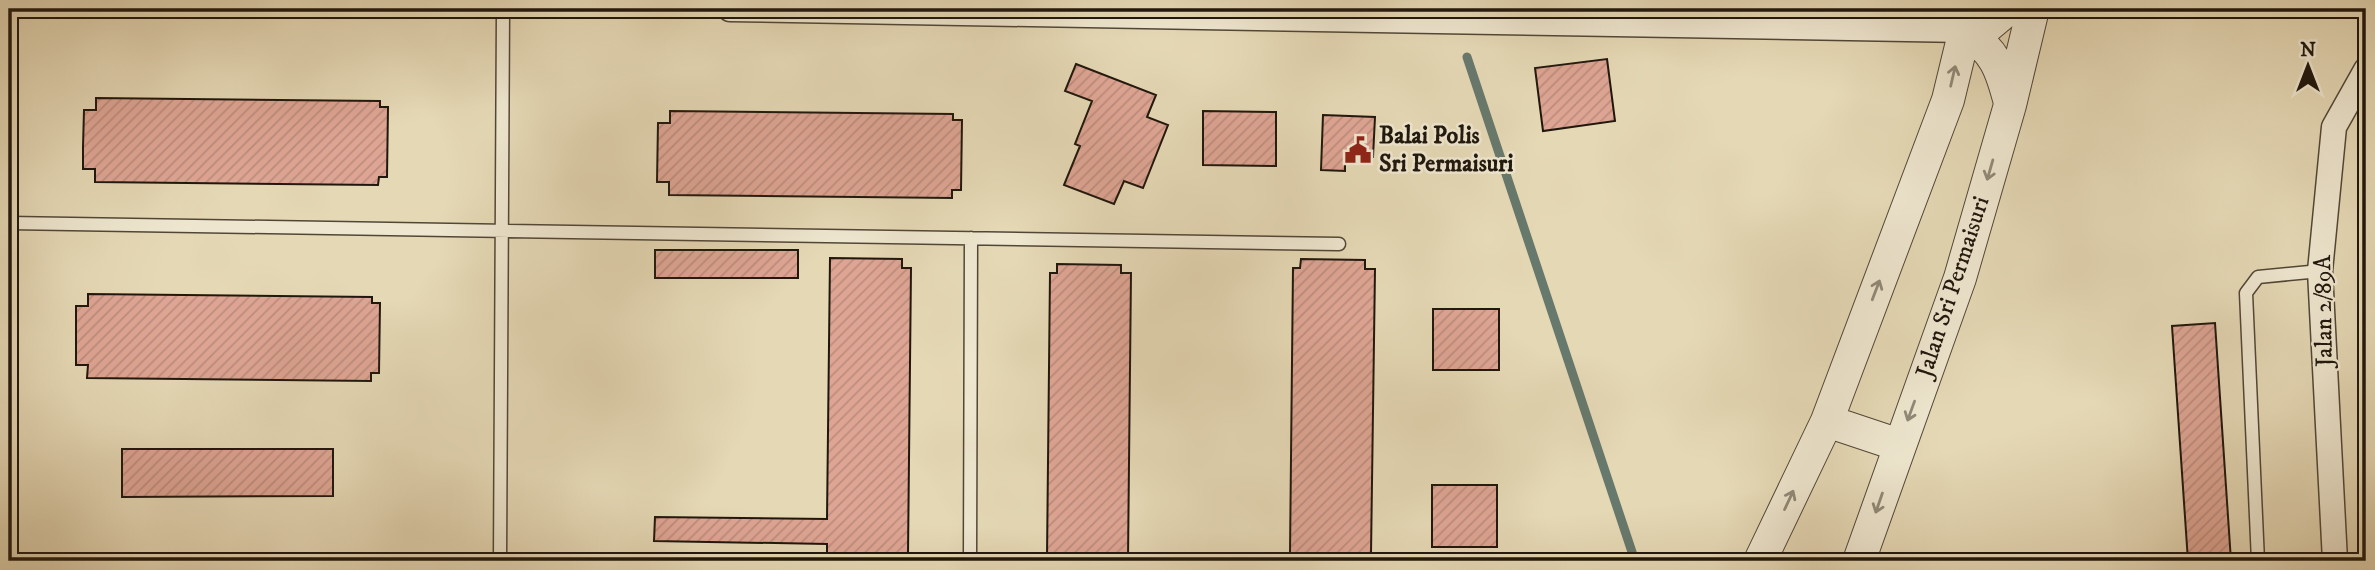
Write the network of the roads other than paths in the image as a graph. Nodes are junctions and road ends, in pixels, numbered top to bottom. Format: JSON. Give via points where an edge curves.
{"nodes":[{"id":1,"x":503,"y":9,"type":"edge"},
{"id":2,"x":730,"y":9,"type":"edge"},
{"id":3,"x":741,"y":9,"type":"edge"},
{"id":4,"x":2008,"y":9,"type":"edge"},
{"id":5,"x":2033,"y":9,"type":"edge"},
{"id":6,"x":1487,"y":15,"type":"edge"},
{"id":7,"x":1967,"y":20,"type":"edge"},
{"id":8,"x":2366,"y":70,"type":"edge"},
{"id":9,"x":2010,"y":105,"type":"junction"},
{"id":10,"x":9,"y":223,"type":"edge"},
{"id":11,"x":501,"y":231,"type":"junction"},
{"id":12,"x":971,"y":239,"type":"junction"},
{"id":13,"x":1339,"y":244,"type":"dead end"},
{"id":14,"x":2320,"y":271,"type":"junction"},
{"id":15,"x":1826,"y":421,"type":"junction"},
{"id":16,"x":1899,"y":445,"type":"junction"},
{"id":17,"x":500,"y":561,"type":"edge"},
{"id":18,"x":970,"y":561,"type":"edge"},
{"id":19,"x":1760,"y":561,"type":"edge"},
{"id":20,"x":1858,"y":561,"type":"edge"},
{"id":21,"x":2258,"y":561,"type":"edge"},
{"id":22,"x":2335,"y":561,"type":"edge"}],
"edges":[{"from":1,"to":11,"type":"lane"},
{"from":2,"to":3,"type":"street"},
{"from":3,"to":6,"type":"street"},
{"from":4,"to":7,"type":"street","via":[[1983,30]]},
{"from":5,"to":9,"type":"street","name":"Jalan Sri Permaisuri"},
{"from":6,"to":7,"type":"street"},
{"from":7,"to":9,"type":"street","via":[[2003,74]]},
{"from":15,"to":7,"type":"street","one_way":true,"via":[[1948,100]]},
{"from":8,"to":14,"type":"street","name":"Jalan 2/89A","via":[[2334,127]]},
{"from":9,"to":16,"type":"street","name":"Jalan Sri Permaisuri","one_way":true,"via":[[1960,278]]},
{"from":10,"to":11,"type":"lane"},
{"from":11,"to":12,"type":"lane"},
{"from":11,"to":17,"type":"lane"},
{"from":12,"to":13,"type":"lane"},
{"from":12,"to":18,"type":"lane"},
{"from":14,"to":21,"type":"lane","via":[[2258,277],[2246,293]]},
{"from":14,"to":22,"type":"street","name":"Jalan 2/89A"},
{"from":15,"to":16,"type":"street"},
{"from":19,"to":15,"type":"street","one_way":true},
{"from":16,"to":20,"type":"street","name":"Jalan Sri Permaisuri","one_way":true}]}
